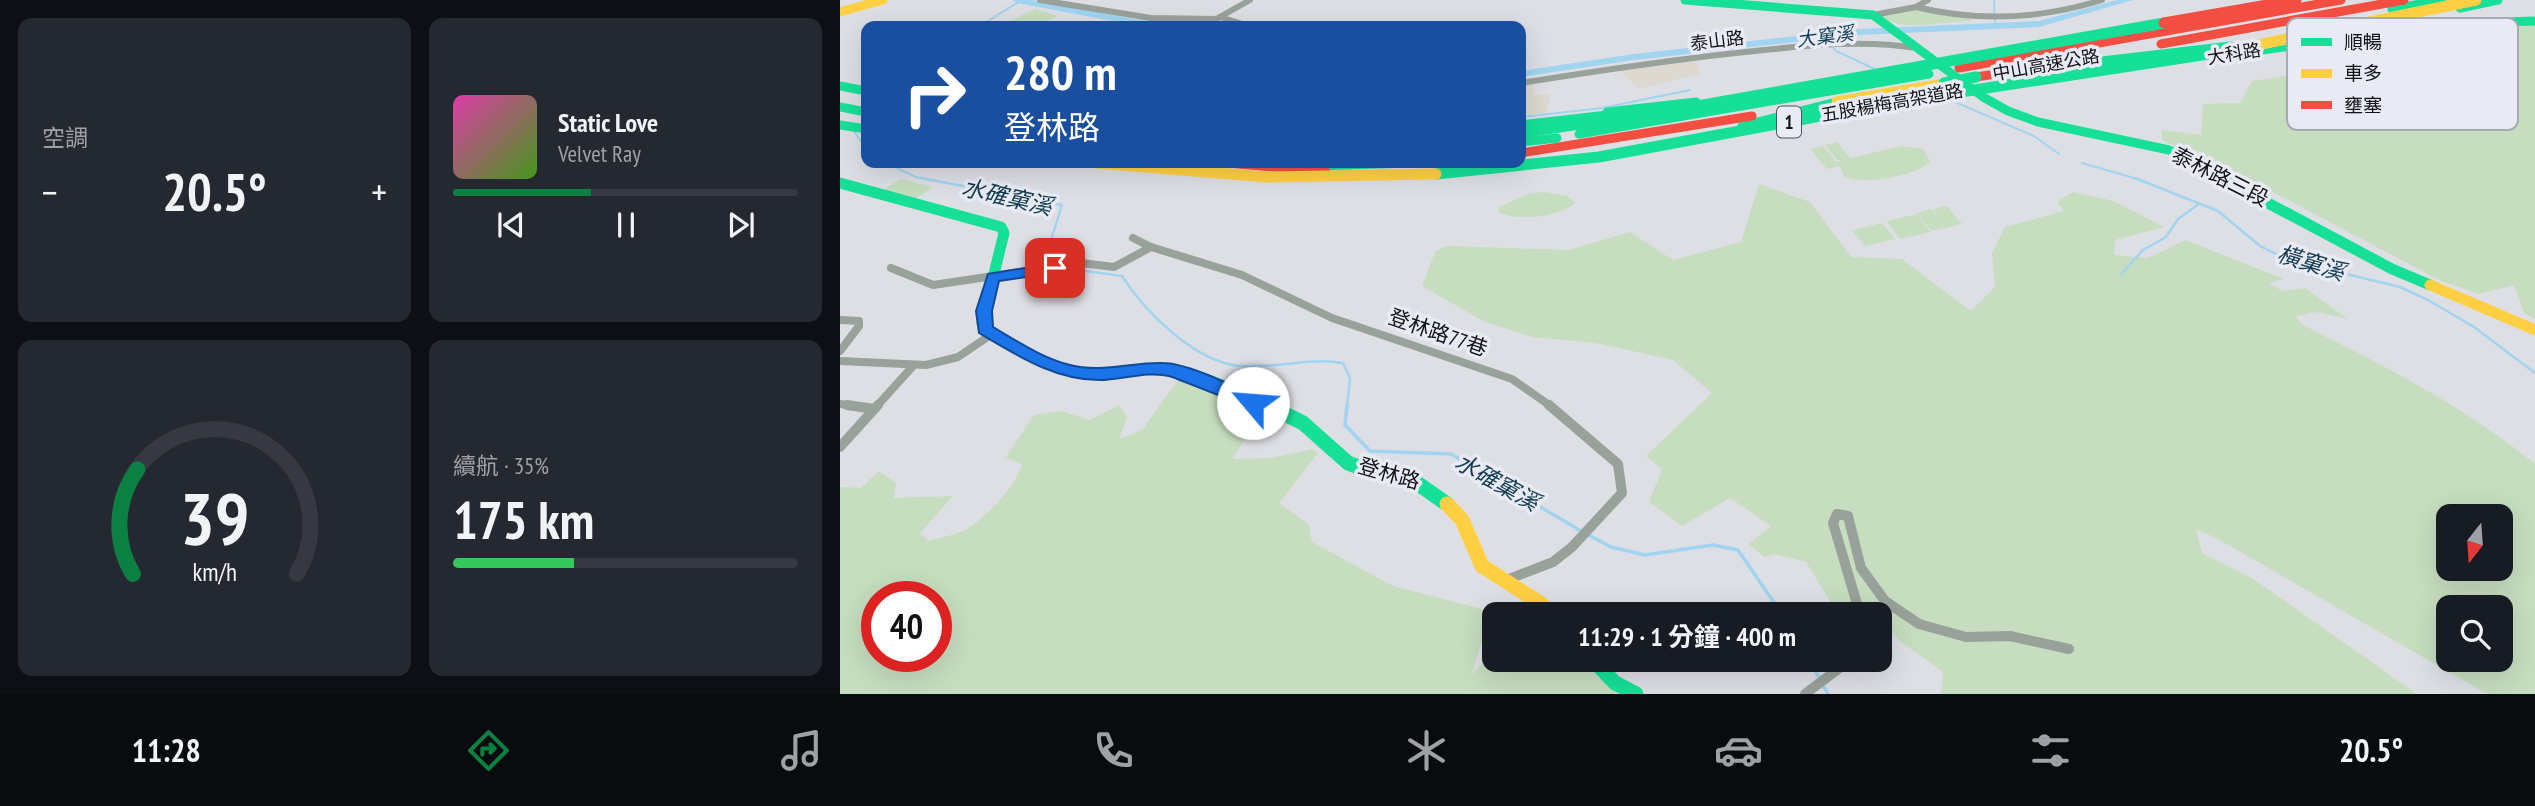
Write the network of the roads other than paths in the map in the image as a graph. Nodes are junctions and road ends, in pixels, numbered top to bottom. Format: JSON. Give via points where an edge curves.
{"nodes":[{"id":1,"x":883,"y":0,"type":"edge"},
{"id":2,"x":1040,"y":0,"type":"edge"},
{"id":3,"x":1250,"y":0,"type":"edge"},
{"id":4,"x":1685,"y":0,"type":"edge"},
{"id":5,"x":1928,"y":0,"type":"edge"},
{"id":6,"x":2102,"y":0,"type":"edge"},
{"id":7,"x":2262,"y":0,"type":"edge"},
{"id":8,"x":2296,"y":0,"type":"edge"},
{"id":9,"x":2322,"y":0,"type":"edge"},
{"id":10,"x":2344,"y":0,"type":"edge"},
{"id":11,"x":2404,"y":0,"type":"edge"},
{"id":12,"x":2442,"y":0,"type":"edge"},
{"id":13,"x":2476,"y":0,"type":"edge"},
{"id":14,"x":2498,"y":0,"type":"edge"},
{"id":15,"x":1820,"y":4,"type":"edge"},
{"id":16,"x":1916,"y":7,"type":"junction"},
{"id":17,"x":840,"y":12,"type":"edge"},
{"id":18,"x":1876,"y":17,"type":"junction"},
{"id":19,"x":1218,"y":18,"type":"junction"},
{"id":20,"x":2306,"y":18,"type":"edge"},
{"id":21,"x":2338,"y":18,"type":"edge"},
{"id":22,"x":2388,"y":18,"type":"edge"},
{"id":23,"x":2399,"y":18,"type":"edge"},
{"id":24,"x":1213,"y":21,"type":"edge"},
{"id":25,"x":1230,"y":21,"type":"edge"},
{"id":26,"x":2287,"y":21,"type":"edge"},
{"id":27,"x":2287,"y":25,"type":"edge"},
{"id":28,"x":2224,"y":33,"type":"junction"},
{"id":29,"x":2287,"y":38,"type":"edge"},
{"id":30,"x":2287,"y":39,"type":"edge"},
{"id":31,"x":2096,"y":40,"type":"junction"},
{"id":32,"x":1907,"y":44,"type":"junction"},
{"id":33,"x":2287,"y":46,"type":"edge"},
{"id":34,"x":1957,"y":67,"type":"junction"},
{"id":35,"x":1927,"y":72,"type":"junction"},
{"id":36,"x":2007,"y":72,"type":"junction"},
{"id":37,"x":1873,"y":79,"type":"junction"},
{"id":38,"x":1526,"y":82,"type":"edge"},
{"id":39,"x":1975,"y":84,"type":"junction"},
{"id":40,"x":840,"y":90,"type":"edge"},
{"id":41,"x":861,"y":94,"type":"edge"},
{"id":42,"x":840,"y":107,"type":"edge"},
{"id":43,"x":840,"y":113,"type":"edge"},
{"id":44,"x":861,"y":118,"type":"edge"},
{"id":45,"x":861,"y":118,"type":"edge"},
{"id":46,"x":861,"y":120,"type":"edge"},
{"id":47,"x":840,"y":126,"type":"edge"},
{"id":48,"x":1526,"y":129,"type":"edge"},
{"id":49,"x":1526,"y":130,"type":"edge"},
{"id":50,"x":1526,"y":130,"type":"edge"},
{"id":51,"x":1526,"y":131,"type":"edge"},
{"id":52,"x":1530,"y":161,"type":"edge"},
{"id":53,"x":1526,"y":166,"type":"edge"},
{"id":54,"x":1148,"y":168,"type":"edge"},
{"id":55,"x":1280,"y":168,"type":"edge"},
{"id":56,"x":1476,"y":168,"type":"edge"},
{"id":57,"x":1504,"y":168,"type":"edge"},
{"id":58,"x":840,"y":177,"type":"edge"},
{"id":59,"x":840,"y":183,"type":"edge"},
{"id":60,"x":869,"y":191,"type":"junction"},
{"id":61,"x":1133,"y":238,"type":"dead end"},
{"id":62,"x":1151,"y":247,"type":"junction"},
{"id":63,"x":891,"y":268,"type":"dead end"},
{"id":64,"x":993,"y":277,"type":"junction"},
{"id":65,"x":840,"y":320,"type":"edge"},
{"id":66,"x":2535,"y":330,"type":"edge"},
{"id":67,"x":992,"y":334,"type":"junction"},
{"id":68,"x":840,"y":351,"type":"edge"},
{"id":69,"x":840,"y":361,"type":"edge"},
{"id":70,"x":913,"y":366,"type":"junction"},
{"id":71,"x":840,"y":404,"type":"edge"},
{"id":72,"x":874,"y":409,"type":"junction"},
{"id":73,"x":840,"y":447,"type":"edge"},
{"id":74,"x":1504,"y":581,"type":"junction"},
{"id":75,"x":1538,"y":602,"type":"edge"},
{"id":76,"x":1856,"y":602,"type":"edge"},
{"id":77,"x":1886,"y":602,"type":"edge"},
{"id":78,"x":1892,"y":606,"type":"edge"},
{"id":79,"x":2069,"y":649,"type":"dead end"},
{"id":80,"x":1604,"y":672,"type":"edge"},
{"id":81,"x":1834,"y":672,"type":"edge"},
{"id":82,"x":1636,"y":694,"type":"edge"},
{"id":83,"x":1805,"y":694,"type":"edge"}],
"edges":[{"from":1,"to":17,"type":"main road"},
{"from":2,"to":19,"type":"street","via":[[1151,18]]},
{"from":3,"to":19,"type":"street"},
{"from":4,"to":15,"type":"main road"},
{"from":5,"to":16,"type":"street"},
{"from":6,"to":16,"type":"street","via":[[2064,12],[1994,15]]},
{"from":7,"to":31,"type":"main road"},
{"from":8,"to":49,"type":"main road","name":"五股楊梅高架道路","number":"1","bridge":true,"via":[[1698,106]]},
{"from":9,"to":31,"type":"main road"},
{"from":10,"to":34,"type":"main road","name":"中山高速公路","number":"1"},
{"from":11,"to":20,"type":"main road","name":"中山高速公路"},
{"from":12,"to":21,"type":"main road"},
{"from":13,"to":22,"type":"main road","name":"五股楊梅高架道路","number":"1","bridge":true},
{"from":14,"to":23,"type":"main road"},
{"from":15,"to":18,"type":"main road"},
{"from":16,"to":18,"type":"street"},
{"from":18,"to":32,"type":"main road","name":"泰林路三段"},
{"from":19,"to":24,"type":"street"},
{"from":19,"to":25,"type":"street"},
{"from":26,"to":28,"type":"main road","name":"中山高速公路"},
{"from":27,"to":28,"type":"main road"},
{"from":28,"to":36,"type":"main road","name":"中山高速公路"},
{"from":29,"to":36,"type":"main road"},
{"from":30,"to":53,"type":"main road","name":"五股楊梅高架道路","number":"1","bridge":true},
{"from":31,"to":34,"type":"main road"},
{"from":32,"to":38,"type":"street","name":"泰山路","via":[[1858,41],[1763,50]]},
{"from":32,"to":39,"type":"main road","name":"泰林路三段"},
{"from":33,"to":39,"type":"main road","name":"大科路"},
{"from":34,"to":35,"type":"main road","name":"中山高速公路","number":"1"},
{"from":35,"to":37,"type":"main road"},
{"from":35,"to":51,"type":"main road","name":"中山高速公路","number":"1","via":[[1563,137]]},
{"from":36,"to":39,"type":"main road","name":"中山高速公路"},
{"from":37,"to":48,"type":"main road","via":[[1635,108]]},
{"from":37,"to":50,"type":"main road"},
{"from":39,"to":52,"type":"main road","name":"中山高速公路","bridge":true,"via":[[1944,83],[1844,100],[1584,163]]},
{"from":39,"to":66,"type":"main road","name":"泰林路三段","via":[[1998,106],[2029,119],[2177,153],[2392,268]]},
{"from":40,"to":41,"type":"main road"},
{"from":42,"to":44,"type":"main road"},
{"from":43,"to":45,"type":"main road"},
{"from":46,"to":47,"type":"main road"},
{"from":54,"to":57,"type":"main road","name":"五股楊梅高架道路","number":"1","bridge":true,"via":[[1322,178],[1415,177]]},
{"from":55,"to":56,"type":"main road","name":"中山高速公路","via":[[1421,175]]},
{"from":58,"to":60,"type":"main road"},
{"from":59,"to":60,"type":"main road"},
{"from":60,"to":64,"type":"main road","via":[[1001,227],[1004,233]]},
{"from":61,"to":62,"type":"street","name":"登林路77巷"},
{"from":62,"to":64,"type":"street","via":[[1114,267],[1080,263]]},
{"from":62,"to":74,"type":"street","name":"登林路77巷","via":[[1242,275],[1332,318],[1512,379],[1618,464],[1622,493],[1585,533],[1553,562]]},
{"from":63,"to":64,"type":"street","via":[[933,285]]},
{"from":64,"to":67,"type":"main road","via":[[982,323]]},
{"from":65,"to":68,"type":"street","via":[[859,321]]},
{"from":67,"to":70,"type":"street","via":[[958,357]]},
{"from":67,"to":74,"type":"main road","name":"登林路","via":[[1070,372],[1165,369],[1302,422],[1336,455],[1356,467],[1432,487],[1462,520],[1482,566]]},
{"from":69,"to":70,"type":"street"},
{"from":70,"to":72,"type":"street"},
{"from":71,"to":72,"type":"street"},
{"from":72,"to":73,"type":"street"},
{"from":74,"to":75,"type":"main road","name":"登林路"},
{"from":76,"to":77,"type":"street","via":[[1833,523],[1837,514],[1848,516],[1861,568]]},
{"from":78,"to":79,"type":"street","via":[[1919,624],[1966,637],[2010,636]]},
{"from":80,"to":82,"type":"main road"},
{"from":81,"to":83,"type":"street"}]}
